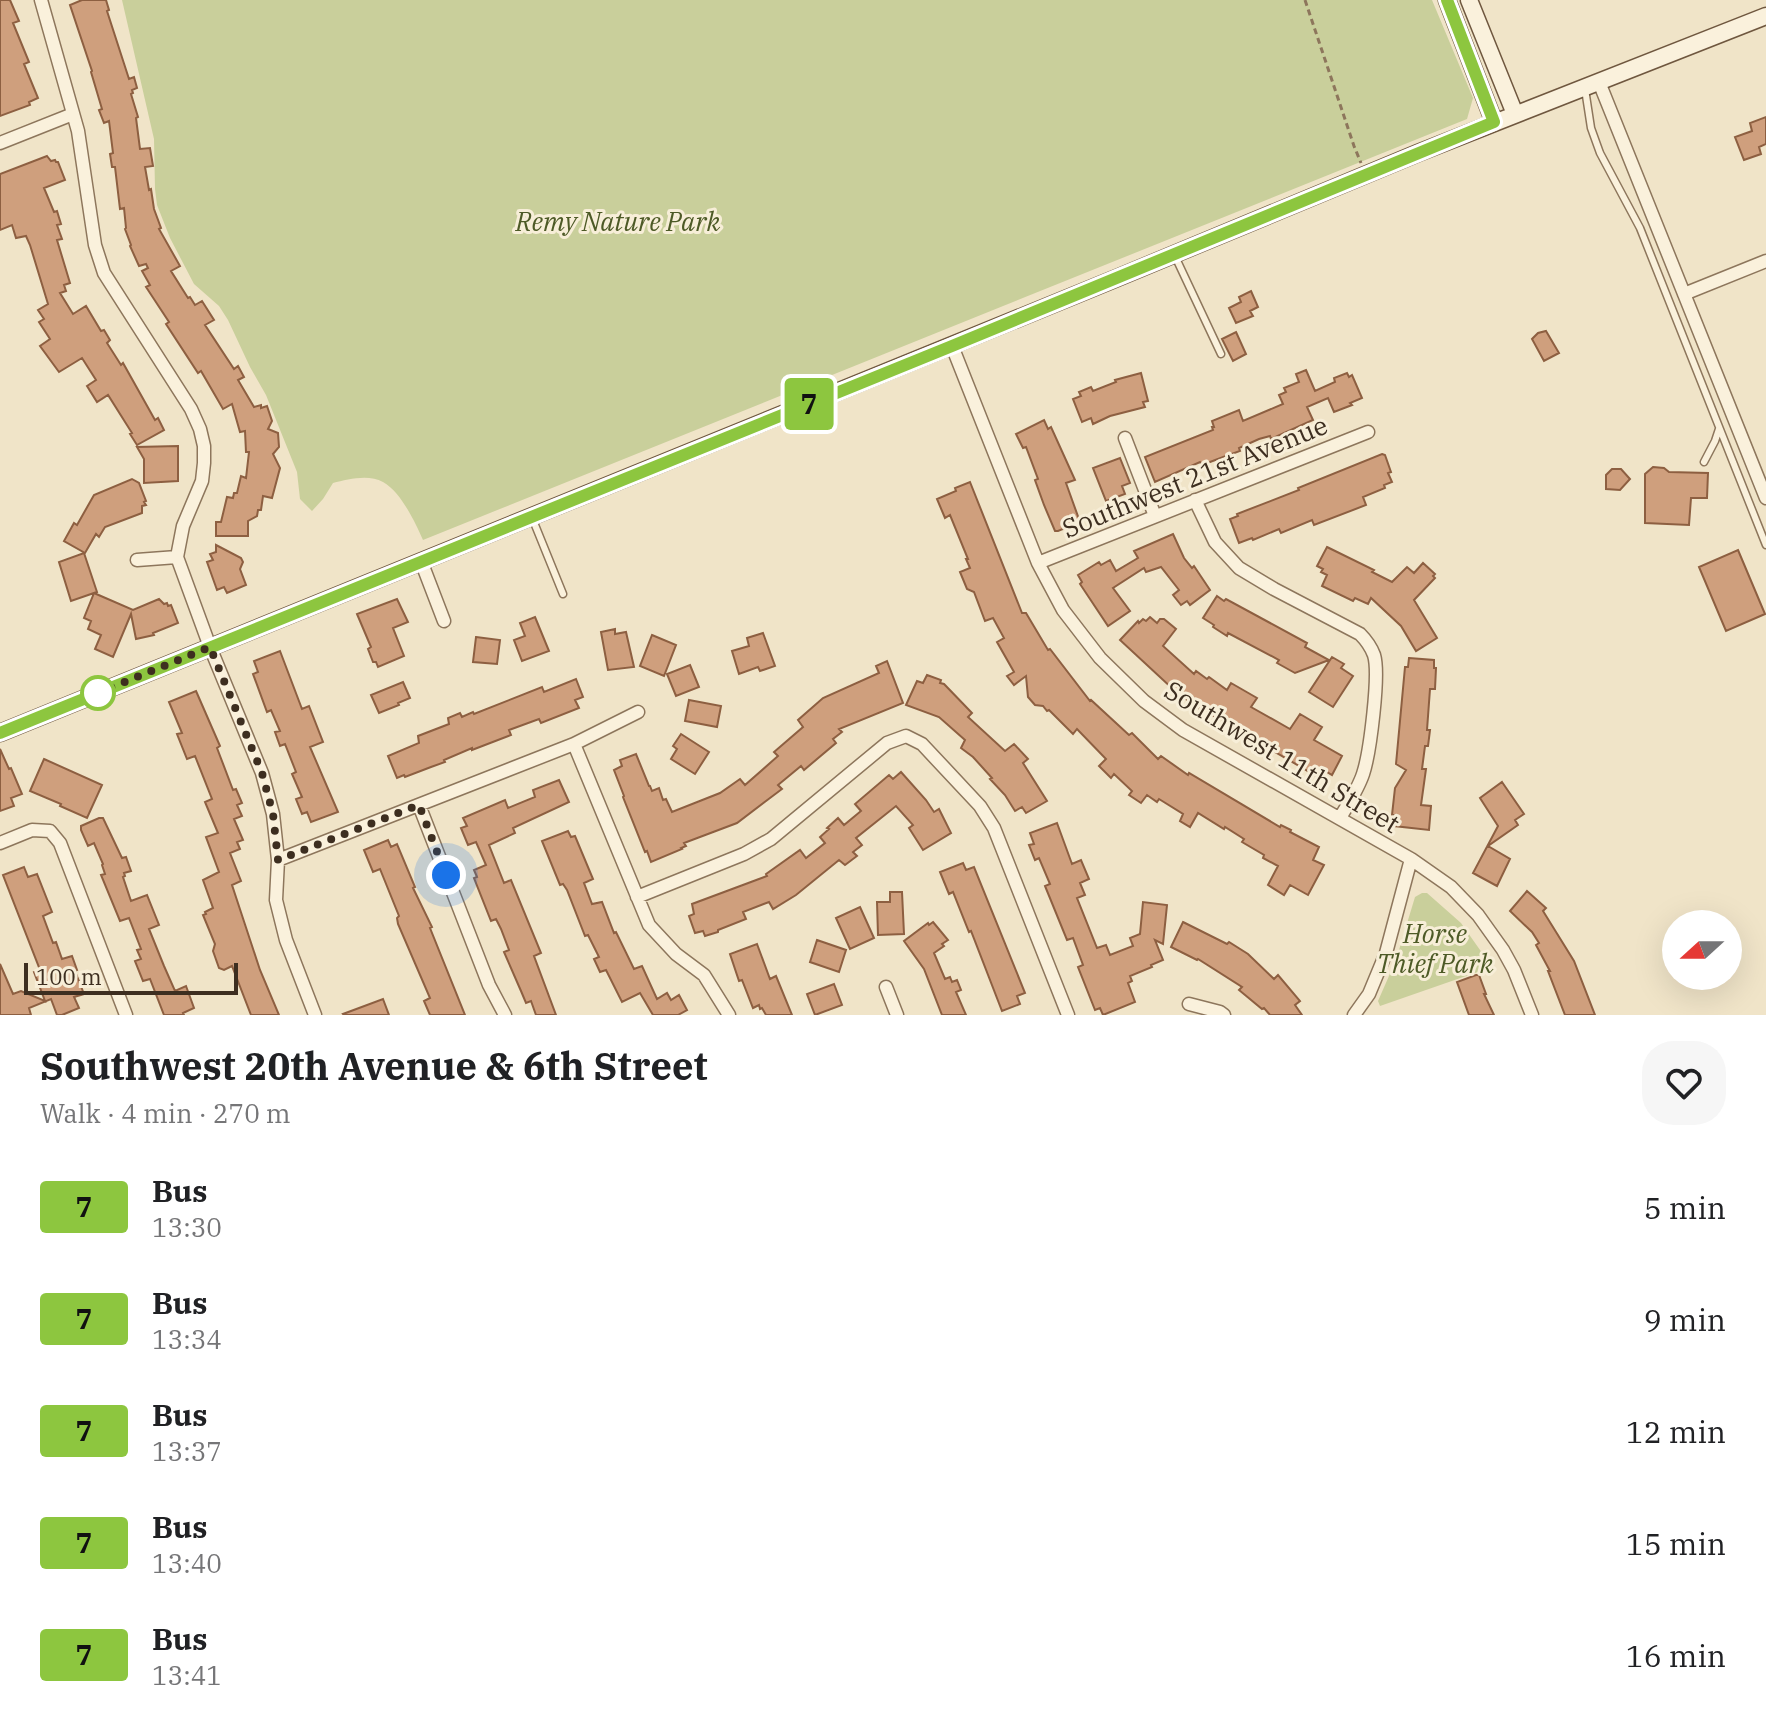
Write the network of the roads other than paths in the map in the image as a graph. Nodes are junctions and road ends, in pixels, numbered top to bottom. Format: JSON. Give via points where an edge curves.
{"nodes":[{"id":1,"x":41,"y":0,"type":"edge"},
{"id":2,"x":1447,"y":0,"type":"edge"},
{"id":3,"x":1469,"y":0,"type":"edge"},
{"id":4,"x":1766,"y":16,"type":"edge"},
{"id":5,"x":1592,"y":85,"type":"junction"},
{"id":6,"x":73,"y":114,"type":"junction"},
{"id":7,"x":1515,"y":114,"type":"junction"},
{"id":8,"x":1494,"y":122,"type":"junction"},
{"id":9,"x":0,"y":143,"type":"edge"},
{"id":10,"x":1174,"y":254,"type":"junction"},
{"id":11,"x":1766,"y":261,"type":"edge"},
{"id":12,"x":1684,"y":294,"type":"junction"},
{"id":13,"x":952,"y":346,"type":"junction"},
{"id":14,"x":1221,"y":354,"type":"dead end"},
{"id":15,"x":1720,"y":429,"type":"junction"},
{"id":16,"x":1368,"y":432,"type":"dead end"},
{"id":17,"x":1125,"y":438,"type":"dead end"},
{"id":18,"x":1704,"y":462,"type":"dead end"},
{"id":19,"x":1766,"y":498,"type":"edge"},
{"id":20,"x":1195,"y":500,"type":"junction"},
{"id":21,"x":1155,"y":516,"type":"junction"},
{"id":22,"x":532,"y":517,"type":"junction"},
{"id":23,"x":1766,"y":545,"type":"edge"},
{"id":24,"x":177,"y":557,"type":"junction"},
{"id":25,"x":137,"y":560,"type":"dead end"},
{"id":26,"x":421,"y":561,"type":"junction"},
{"id":27,"x":1038,"y":563,"type":"junction"},
{"id":28,"x":563,"y":594,"type":"dead end"},
{"id":29,"x":444,"y":621,"type":"dead end"},
{"id":30,"x":210,"y":647,"type":"junction"},
{"id":31,"x":638,"y":712,"type":"dead end"},
{"id":32,"x":0,"y":733,"type":"edge"},
{"id":33,"x":574,"y":744,"type":"junction"},
{"id":34,"x":419,"y":805,"type":"junction"},
{"id":35,"x":1340,"y":818,"type":"junction"},
{"id":36,"x":0,"y":843,"type":"edge"},
{"id":37,"x":1411,"y":859,"type":"junction"},
{"id":38,"x":278,"y":860,"type":"junction"},
{"id":39,"x":637,"y":897,"type":"junction"},
{"id":40,"x":886,"y":987,"type":"dead end"},
{"id":41,"x":1189,"y":1004,"type":"dead end"},
{"id":42,"x":126,"y":1015,"type":"edge"},
{"id":43,"x":315,"y":1015,"type":"edge"},
{"id":44,"x":505,"y":1015,"type":"edge"},
{"id":45,"x":729,"y":1015,"type":"edge"},
{"id":46,"x":897,"y":1015,"type":"edge"},
{"id":47,"x":1068,"y":1015,"type":"edge"},
{"id":48,"x":1224,"y":1015,"type":"edge"},
{"id":49,"x":1354,"y":1015,"type":"edge"},
{"id":50,"x":1532,"y":1015,"type":"edge"}],
"edges":[{"from":1,"to":6,"type":"street"},
{"from":2,"to":8,"type":"street"},
{"from":3,"to":7,"type":"street"},
{"from":4,"to":5,"type":"street"},
{"from":5,"to":7,"type":"street"},
{"from":5,"to":12,"type":"street"},
{"from":5,"to":15,"type":"lane","via":[[1591,128],[1600,153],[1640,228]]},
{"from":6,"to":9,"type":"street"},
{"from":6,"to":24,"type":"street","via":[[104,273],[191,409],[204,446],[202,481]]},
{"from":7,"to":8,"type":"street"},
{"from":8,"to":10,"type":"street"},
{"from":10,"to":13,"type":"street"},
{"from":10,"to":14,"type":"lane"},
{"from":11,"to":12,"type":"street"},
{"from":12,"to":19,"type":"street"},
{"from":13,"to":22,"type":"street"},
{"from":13,"to":27,"type":"street","name":"Southwest 11th Street"},
{"from":15,"to":18,"type":"lane"},
{"from":15,"to":23,"type":"lane"},
{"from":16,"to":20,"type":"street","name":"Southwest 21st Avenue"},
{"from":17,"to":21,"type":"street"},
{"from":20,"to":21,"type":"street","name":"Southwest 21st Avenue"},
{"from":20,"to":35,"type":"street","via":[[1215,542],[1239,568],[1360,634],[1370,647],[1376,663],[1367,759]]},
{"from":21,"to":27,"type":"street","name":"Southwest 21st Avenue"},
{"from":22,"to":26,"type":"street"},
{"from":22,"to":28,"type":"lane"},
{"from":24,"to":25,"type":"street"},
{"from":24,"to":30,"type":"street"},
{"from":26,"to":29,"type":"street"},
{"from":26,"to":30,"type":"street"},
{"from":27,"to":35,"type":"street","name":"Southwest 11th Street","via":[[1078,631],[1144,701],[1183,730]]},
{"from":30,"to":32,"type":"street"},
{"from":30,"to":38,"type":"street","via":[[262,773]]},
{"from":31,"to":33,"type":"street"},
{"from":33,"to":34,"type":"street"},
{"from":33,"to":39,"type":"street"},
{"from":34,"to":38,"type":"street"},
{"from":34,"to":44,"type":"street"},
{"from":35,"to":37,"type":"street","name":"Southwest 11th Street"},
{"from":36,"to":42,"type":"street","via":[[32,830],[50,831],[60,843]]},
{"from":37,"to":49,"type":"street","via":[[1386,953]]},
{"from":37,"to":50,"type":"street","name":"Southwest 11th Street","via":[[1451,887],[1478,915],[1514,970]]},
{"from":38,"to":43,"type":"street","via":[[276,900]]},
{"from":39,"to":45,"type":"street","via":[[649,925],[704,975]]},
{"from":39,"to":47,"type":"street","via":[[771,839],[887,743],[906,736],[922,744],[994,828]]},
{"from":40,"to":46,"type":"street"},
{"from":41,"to":48,"type":"street"}]}
